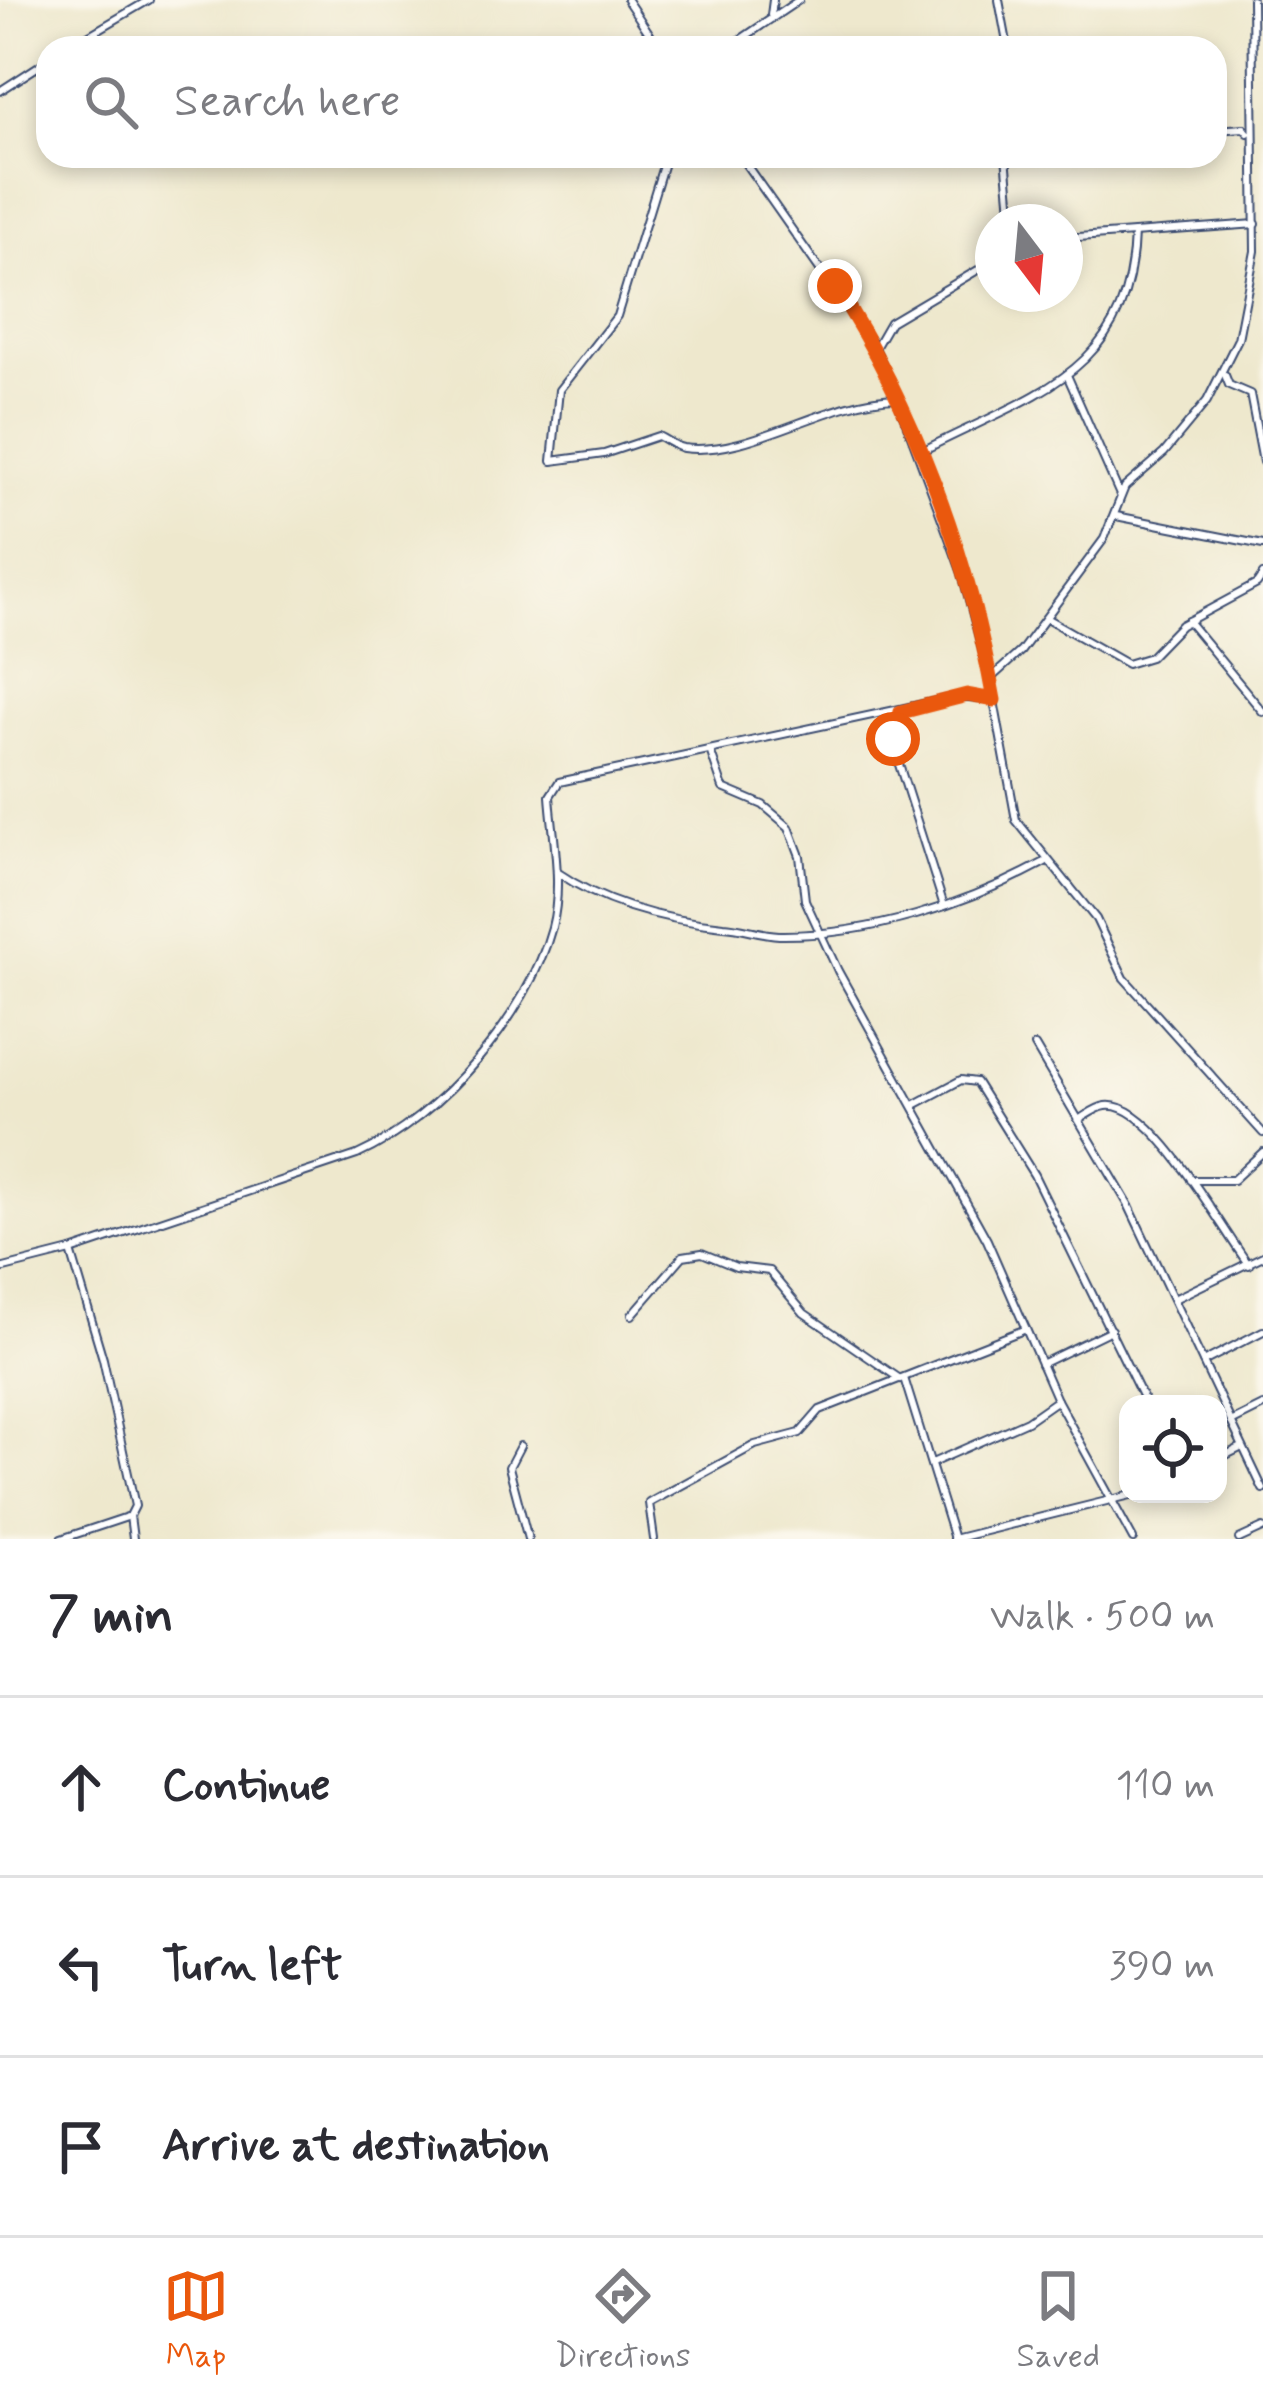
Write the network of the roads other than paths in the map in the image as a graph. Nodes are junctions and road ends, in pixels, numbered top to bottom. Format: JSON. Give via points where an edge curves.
{"nodes":[{"id":1,"x":149,"y":0,"type":"edge"},
{"id":2,"x":627,"y":0,"type":"edge"},
{"id":3,"x":772,"y":0,"type":"edge"},
{"id":4,"x":799,"y":0,"type":"edge"},
{"id":5,"x":999,"y":0,"type":"edge"},
{"id":6,"x":1252,"y":0,"type":"edge"},
{"id":7,"x":770,"y":19,"type":"junction"},
{"id":8,"x":88,"y":36,"type":"edge"},
{"id":9,"x":651,"y":36,"type":"edge"},
{"id":10,"x":745,"y":36,"type":"edge"},
{"id":11,"x":1006,"y":36,"type":"edge"},
{"id":12,"x":36,"y":68,"type":"edge"},
{"id":13,"x":0,"y":91,"type":"edge"},
{"id":14,"x":1227,"y":129,"type":"edge"},
{"id":15,"x":1250,"y":136,"type":"junction"},
{"id":16,"x":662,"y":168,"type":"edge"},
{"id":17,"x":748,"y":168,"type":"edge"},
{"id":18,"x":1007,"y":168,"type":"edge"},
{"id":19,"x":1010,"y":204,"type":"edge"},
{"id":20,"x":1256,"y":224,"type":"junction"},
{"id":21,"x":1134,"y":233,"type":"junction"},
{"id":22,"x":1083,"y":237,"type":"edge"},
{"id":23,"x":975,"y":272,"type":"edge"},
{"id":24,"x":875,"y":348,"type":"junction"},
{"id":25,"x":1225,"y":372,"type":"junction"},
{"id":26,"x":1067,"y":376,"type":"junction"},
{"id":27,"x":1263,"y":391,"type":"edge"},
{"id":28,"x":1249,"y":392,"type":"junction"},
{"id":29,"x":897,"y":398,"type":"junction"},
{"id":30,"x":920,"y":452,"type":"junction"},
{"id":31,"x":1263,"y":462,"type":"edge"},
{"id":32,"x":1120,"y":496,"type":"junction"},
{"id":33,"x":1116,"y":516,"type":"junction"},
{"id":34,"x":1263,"y":544,"type":"edge"},
{"id":35,"x":1263,"y":575,"type":"edge"},
{"id":36,"x":1046,"y":618,"type":"junction"},
{"id":37,"x":1188,"y":621,"type":"junction"},
{"id":38,"x":991,"y":679,"type":"junction"},
{"id":39,"x":994,"y":700,"type":"junction"},
{"id":40,"x":901,"y":712,"type":"junction"},
{"id":41,"x":1263,"y":712,"type":"edge"},
{"id":42,"x":711,"y":753,"type":"junction"},
{"id":43,"x":1045,"y":862,"type":"junction"},
{"id":44,"x":556,"y":871,"type":"junction"},
{"id":45,"x":944,"y":906,"type":"junction"},
{"id":46,"x":820,"y":929,"type":"junction"},
{"id":47,"x":1035,"y":1046,"type":"dead end"},
{"id":48,"x":914,"y":1106,"type":"junction"},
{"id":49,"x":1079,"y":1119,"type":"junction"},
{"id":50,"x":1263,"y":1133,"type":"edge"},
{"id":51,"x":1263,"y":1152,"type":"edge"},
{"id":52,"x":1191,"y":1180,"type":"junction"},
{"id":53,"x":71,"y":1251,"type":"junction"},
{"id":54,"x":1263,"y":1256,"type":"edge"},
{"id":55,"x":1249,"y":1265,"type":"junction"},
{"id":56,"x":0,"y":1269,"type":"edge"},
{"id":57,"x":1174,"y":1299,"type":"junction"},
{"id":58,"x":632,"y":1315,"type":"dead end"},
{"id":59,"x":1026,"y":1329,"type":"junction"},
{"id":60,"x":1111,"y":1330,"type":"junction"},
{"id":61,"x":1263,"y":1331,"type":"edge"},
{"id":62,"x":1203,"y":1362,"type":"junction"},
{"id":63,"x":1041,"y":1364,"type":"junction"},
{"id":64,"x":902,"y":1378,"type":"junction"},
{"id":65,"x":1142,"y":1395,"type":"edge"},
{"id":66,"x":1057,"y":1400,"type":"junction"},
{"id":67,"x":1263,"y":1406,"type":"edge"},
{"id":68,"x":1231,"y":1422,"type":"junction"},
{"id":69,"x":520,"y":1446,"type":"dead end"},
{"id":70,"x":1242,"y":1447,"type":"junction"},
{"id":71,"x":1227,"y":1454,"type":"edge"},
{"id":72,"x":932,"y":1463,"type":"junction"},
{"id":73,"x":1263,"y":1489,"type":"edge"},
{"id":74,"x":1119,"y":1499,"type":"edge"},
{"id":75,"x":1111,"y":1501,"type":"junction"},
{"id":76,"x":130,"y":1516,"type":"junction"},
{"id":77,"x":1263,"y":1531,"type":"edge"},
{"id":78,"x":61,"y":1539,"type":"edge"},
{"id":79,"x":133,"y":1539,"type":"edge"},
{"id":80,"x":528,"y":1539,"type":"edge"},
{"id":81,"x":653,"y":1539,"type":"edge"},
{"id":82,"x":954,"y":1539,"type":"edge"},
{"id":83,"x":1133,"y":1539,"type":"edge"},
{"id":84,"x":1239,"y":1539,"type":"edge"}],
"edges":[{"from":1,"to":8,"type":"street"},
{"from":2,"to":9,"type":"street"},
{"from":3,"to":7,"type":"street"},
{"from":4,"to":7,"type":"street"},
{"from":5,"to":11,"type":"street"},
{"from":6,"to":15,"type":"street"},
{"from":7,"to":10,"type":"street"},
{"from":12,"to":13,"type":"street"},
{"from":14,"to":15,"type":"street"},
{"from":15,"to":20,"type":"street"},
{"from":16,"to":29,"type":"street","via":[[617,316],[559,390],[552,461],[658,436],[676,447],[718,445],[861,401]]},
{"from":17,"to":24,"type":"street"},
{"from":18,"to":19,"type":"street"},
{"from":20,"to":21,"type":"street"},
{"from":20,"to":25,"type":"street","via":[[1246,310]]},
{"from":21,"to":22,"type":"street"},
{"from":21,"to":26,"type":"street","via":[[1131,280],[1115,325]]},
{"from":23,"to":24,"type":"street","via":[[890,322]]},
{"from":24,"to":29,"type":"street"},
{"from":25,"to":28,"type":"street","via":[[1229,385]]},
{"from":25,"to":32,"type":"street","via":[[1185,430]]},
{"from":26,"to":30,"type":"street"},
{"from":26,"to":32,"type":"street"},
{"from":27,"to":28,"type":"street"},
{"from":28,"to":31,"type":"street"},
{"from":29,"to":30,"type":"street"},
{"from":30,"to":38,"type":"street"},
{"from":32,"to":33,"type":"street"},
{"from":33,"to":34,"type":"street"},
{"from":33,"to":36,"type":"street"},
{"from":35,"to":37,"type":"street"},
{"from":36,"to":37,"type":"street","via":[[1131,664]]},
{"from":36,"to":38,"type":"street"},
{"from":37,"to":41,"type":"street"},
{"from":38,"to":39,"type":"street"},
{"from":39,"to":40,"type":"street","via":[[967,695]]},
{"from":39,"to":43,"type":"street","via":[[1016,820]]},
{"from":40,"to":42,"type":"street"},
{"from":40,"to":45,"type":"street","via":[[895,752]]},
{"from":42,"to":44,"type":"street","via":[[559,782],[550,796]]},
{"from":42,"to":46,"type":"street","via":[[723,788],[764,805],[789,827]]},
{"from":43,"to":45,"type":"street"},
{"from":43,"to":50,"type":"street","via":[[1096,919],[1124,978]]},
{"from":44,"to":46,"type":"street","via":[[647,914],[773,934]]},
{"from":44,"to":53,"type":"street","via":[[553,924],[529,985],[467,1066],[408,1124],[357,1155]]},
{"from":45,"to":46,"type":"street"},
{"from":46,"to":48,"type":"street"},
{"from":47,"to":49,"type":"street"},
{"from":48,"to":59,"type":"street"},
{"from":48,"to":60,"type":"street","via":[[961,1080],[976,1082],[1034,1175]]},
{"from":49,"to":52,"type":"street","via":[[1107,1105],[1124,1111],[1159,1138]]},
{"from":49,"to":57,"type":"street"},
{"from":51,"to":52,"type":"street","via":[[1233,1180]]},
{"from":52,"to":55,"type":"street"},
{"from":53,"to":56,"type":"street"},
{"from":53,"to":76,"type":"street","via":[[122,1435]]},
{"from":54,"to":55,"type":"street"},
{"from":55,"to":57,"type":"street"},
{"from":57,"to":62,"type":"street"},
{"from":58,"to":64,"type":"street","via":[[683,1256],[702,1252],[770,1271],[804,1313]]},
{"from":59,"to":63,"type":"street"},
{"from":59,"to":64,"type":"street"},
{"from":60,"to":63,"type":"street"},
{"from":60,"to":65,"type":"street"},
{"from":61,"to":62,"type":"street"},
{"from":62,"to":68,"type":"street"},
{"from":63,"to":66,"type":"street"},
{"from":64,"to":72,"type":"street"},
{"from":64,"to":81,"type":"street","via":[[820,1410],[800,1433],[755,1445],[649,1503]]},
{"from":66,"to":72,"type":"street"},
{"from":66,"to":75,"type":"street"},
{"from":67,"to":68,"type":"street"},
{"from":68,"to":70,"type":"street"},
{"from":69,"to":80,"type":"street","via":[[509,1467]]},
{"from":70,"to":71,"type":"street"},
{"from":70,"to":73,"type":"street"},
{"from":72,"to":82,"type":"street"},
{"from":74,"to":75,"type":"street"},
{"from":75,"to":82,"type":"street"},
{"from":75,"to":83,"type":"street"},
{"from":76,"to":78,"type":"street"},
{"from":76,"to":79,"type":"street"},
{"from":77,"to":84,"type":"street"}]}
